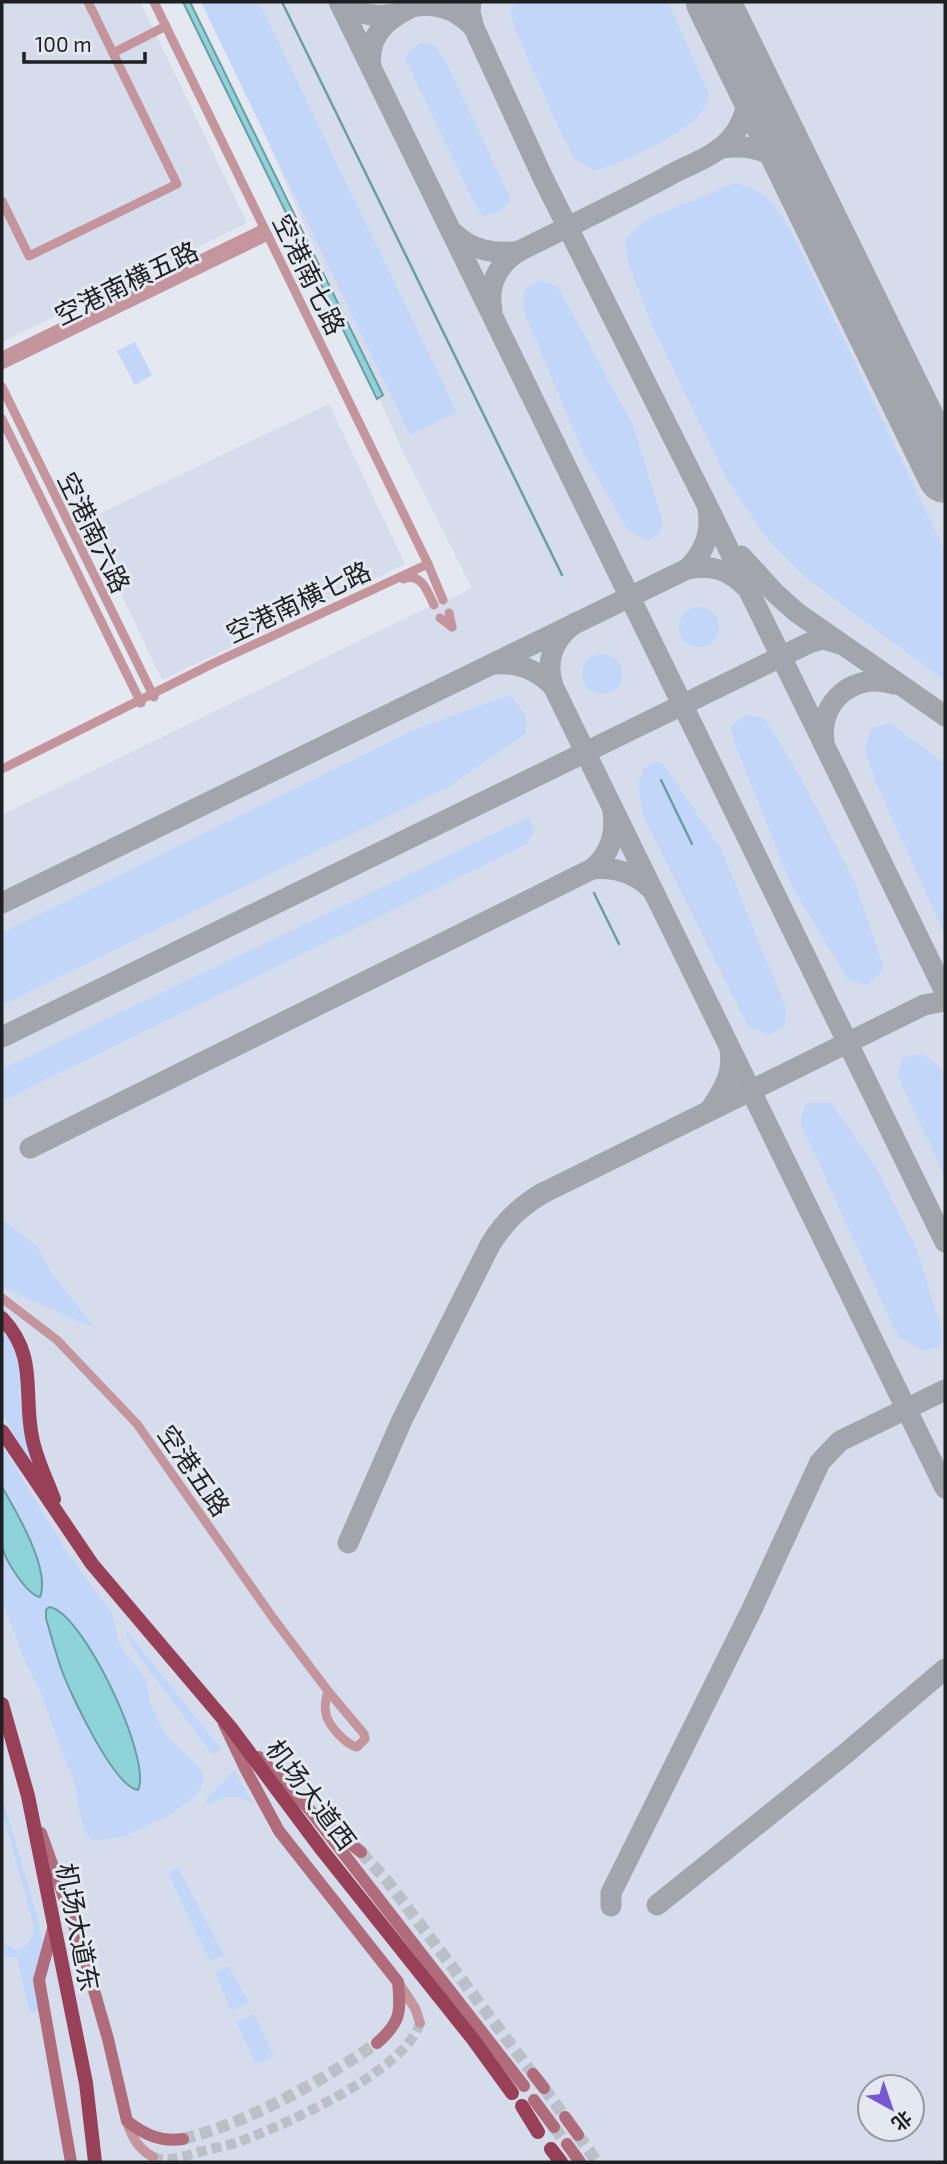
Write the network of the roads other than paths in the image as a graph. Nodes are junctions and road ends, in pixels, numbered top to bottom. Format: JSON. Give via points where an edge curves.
{"nodes":[{"id":1,"x":88,"y":2,"type":"edge"},
{"id":2,"x":154,"y":2,"type":"edge"},
{"id":3,"x":166,"y":26,"type":"junction"},
{"id":4,"x":113,"y":53,"type":"junction"},
{"id":5,"x":2,"y":201,"type":"edge"},
{"id":6,"x":266,"y":232,"type":"junction"},
{"id":7,"x":2,"y":356,"type":"edge"},
{"id":8,"x":2,"y":365,"type":"edge"},
{"id":9,"x":2,"y":387,"type":"edge"},
{"id":10,"x":2,"y":419,"type":"edge"},
{"id":11,"x":428,"y":564,"type":"junction"},
{"id":12,"x":443,"y":600,"type":"dead end"},
{"id":13,"x":434,"y":605,"type":"dead end"},
{"id":14,"x":153,"y":696,"type":"junction"},
{"id":15,"x":141,"y":702,"type":"junction"},
{"id":16,"x":2,"y":771,"type":"edge"},
{"id":17,"x":2,"y":1298,"type":"edge"},
{"id":18,"x":2,"y":1318,"type":"edge"},
{"id":19,"x":2,"y":1431,"type":"edge"},
{"id":20,"x":66,"y":1529,"type":"junction"},
{"id":21,"x":328,"y":1691,"type":"junction"},
{"id":22,"x":2,"y":1704,"type":"edge"},
{"id":23,"x":218,"y":1711,"type":"junction"},
{"id":24,"x":232,"y":1728,"type":"junction"},
{"id":25,"x":29,"y":1796,"type":"junction"},
{"id":26,"x":309,"y":1809,"type":"junction"},
{"id":27,"x":360,"y":1852,"type":"tunnel mouth"},
{"id":28,"x":54,"y":1924,"type":"junction"},
{"id":29,"x":398,"y":1982,"type":"junction"},
{"id":30,"x":419,"y":2023,"type":"dead end"},
{"id":31,"x":377,"y":2043,"type":"tunnel mouth"},
{"id":32,"x":533,"y":2074,"type":"tunnel mouth"},
{"id":33,"x":544,"y":2088,"type":"tunnel mouth"},
{"id":34,"x":518,"y":2090,"type":"joint"},
{"id":35,"x":528,"y":2103,"type":"joint"},
{"id":36,"x":565,"y":2117,"type":"tunnel mouth"},
{"id":37,"x":127,"y":2121,"type":"junction"},
{"id":38,"x":554,"y":2127,"type":"tunnel mouth"},
{"id":39,"x":538,"y":2132,"type":"tunnel mouth"},
{"id":40,"x":578,"y":2135,"type":"tunnel mouth"},
{"id":41,"x":183,"y":2139,"type":"tunnel mouth"},
{"id":42,"x":567,"y":2144,"type":"tunnel mouth"},
{"id":43,"x":551,"y":2149,"type":"tunnel mouth"},
{"id":44,"x":153,"y":2157,"type":"dead end"},
{"id":45,"x":71,"y":2162,"type":"edge"},
{"id":46,"x":95,"y":2162,"type":"edge"},
{"id":47,"x":561,"y":2162,"type":"edge"},
{"id":48,"x":580,"y":2162,"type":"edge"}],
"edges":[{"from":1,"to":4,"type":"street"},
{"from":2,"to":3,"type":"street","name":"空港南七路"},
{"from":3,"to":4,"type":"street"},
{"from":3,"to":6,"type":"street","name":"空港南七路"},
{"from":4,"to":5,"type":"street","via":[[177,184],[29,256]]},
{"from":6,"to":7,"type":"street","name":"空港南横五路"},
{"from":6,"to":8,"type":"street","name":"空港南横五路"},
{"from":6,"to":11,"type":"street","name":"空港南七路"},
{"from":9,"to":14,"type":"street","name":"空港南六路"},
{"from":10,"to":15,"type":"street","name":"空港南六路"},
{"from":11,"to":12,"type":"street"},
{"from":11,"to":14,"type":"street","name":"空港南横七路"},
{"from":13,"to":14,"type":"street","name":"空港南横七路","via":[[424,583],[410,576]]},
{"from":14,"to":15,"type":"street"},
{"from":15,"to":16,"type":"street"},
{"from":17,"to":21,"type":"street","name":"空港五路","via":[[57,1340],[136,1424]]},
{"from":18,"to":20,"type":"highway","via":[[20,1343],[28,1365],[33,1439]]},
{"from":19,"to":20,"type":"highway"},
{"from":20,"to":23,"type":"highway","name":"机场大道西"},
{"from":21,"to":21,"type":"street","name":"空港五路","via":[[327,1720],[349,1745],[357,1747],[364,1734]]},
{"from":22,"to":25,"type":"highway","name":"机场大道东"},
{"from":23,"to":24,"type":"highway","name":"机场大道西"},
{"from":23,"to":29,"type":"main road","via":[[279,1831]]},
{"from":24,"to":26,"type":"main road"},
{"from":24,"to":34,"type":"highway","name":"机场大道西","via":[[322,1850]]},
{"from":25,"to":28,"type":"highway","name":"机场大道东"},
{"from":25,"to":37,"type":"main road","via":[[82,1945]]},
{"from":26,"to":27,"type":"main road"},
{"from":26,"to":34,"type":"main road"},
{"from":28,"to":45,"type":"main road","via":[[38,1980]]},
{"from":28,"to":46,"type":"highway","name":"机场大道东","via":[[86,2083]]},
{"from":29,"to":30,"type":"street"},
{"from":29,"to":31,"type":"main road","via":[[398,2019]]},
{"from":32,"to":33,"type":"main road"},
{"from":35,"to":38,"type":"main road"},
{"from":35,"to":39,"type":"highway"},
{"from":36,"to":40,"type":"main road"},
{"from":37,"to":41,"type":"main road","via":[[162,2140]]},
{"from":37,"to":44,"type":"street","via":[[138,2145]]},
{"from":42,"to":48,"type":"main road"},
{"from":43,"to":47,"type":"highway"}]}
